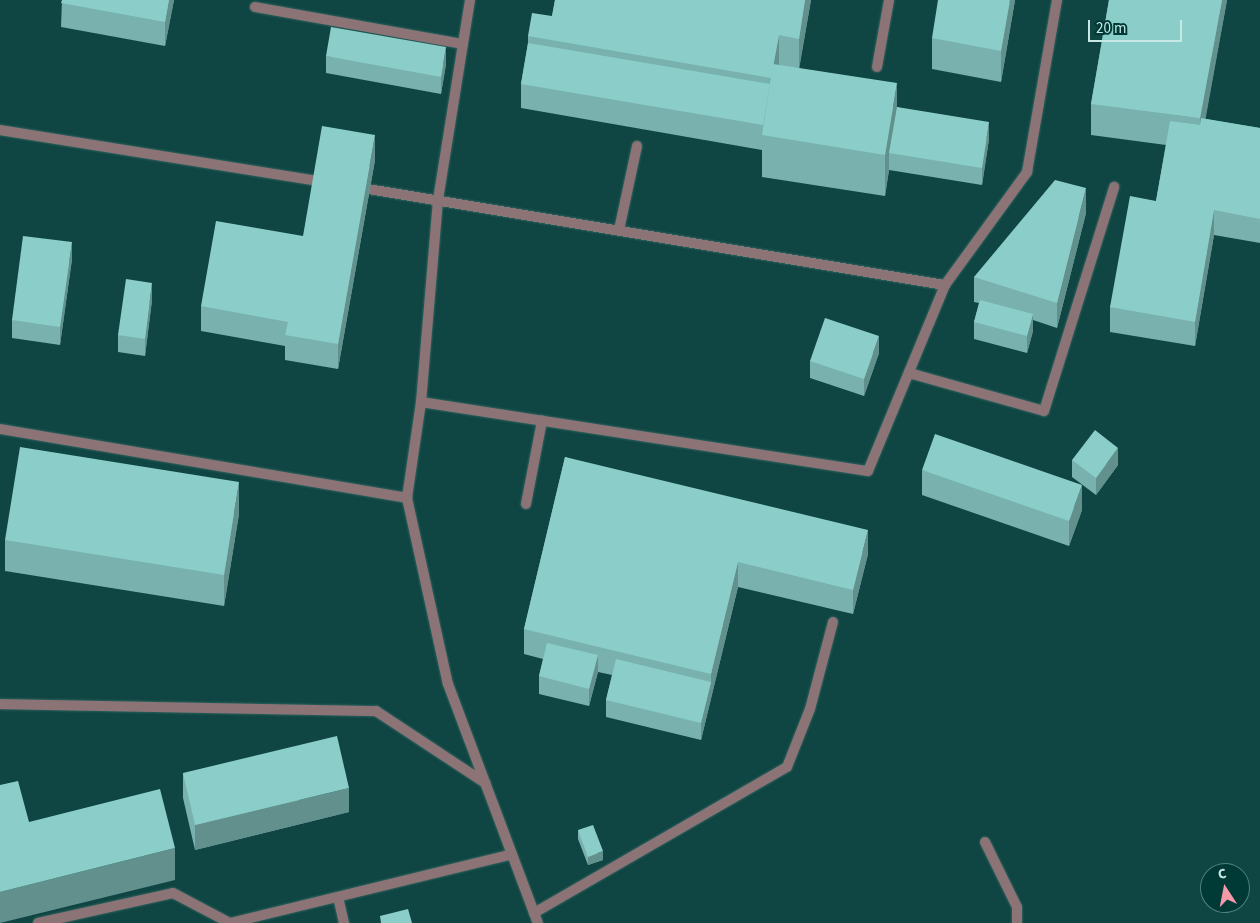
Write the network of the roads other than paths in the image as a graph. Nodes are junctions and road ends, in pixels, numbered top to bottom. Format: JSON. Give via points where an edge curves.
{"nodes":[{"id":1,"x":470,"y":0,"type":"edge"},
{"id":2,"x":888,"y":0,"type":"edge"},
{"id":3,"x":1057,"y":0,"type":"edge"},
{"id":4,"x":254,"y":7,"type":"dead end"},
{"id":5,"x":463,"y":44,"type":"junction"},
{"id":6,"x":877,"y":67,"type":"dead end"},
{"id":7,"x":0,"y":130,"type":"edge"},
{"id":8,"x":637,"y":146,"type":"dead end"},
{"id":9,"x":1114,"y":187,"type":"dead end"},
{"id":10,"x":438,"y":200,"type":"junction"},
{"id":11,"x":619,"y":230,"type":"junction"},
{"id":12,"x":945,"y":285,"type":"junction"},
{"id":13,"x":909,"y":373,"type":"junction"},
{"id":14,"x":421,"y":402,"type":"junction"},
{"id":15,"x":542,"y":421,"type":"junction"},
{"id":16,"x":0,"y":429,"type":"edge"},
{"id":17,"x":407,"y":498,"type":"junction"},
{"id":18,"x":526,"y":504,"type":"dead end"},
{"id":19,"x":833,"y":622,"type":"dead end"},
{"id":20,"x":0,"y":704,"type":"edge"},
{"id":21,"x":485,"y":783,"type":"junction"},
{"id":22,"x":985,"y":842,"type":"dead end"},
{"id":23,"x":512,"y":854,"type":"junction"},
{"id":24,"x":338,"y":897,"type":"junction"},
{"id":25,"x":534,"y":912,"type":"junction"},
{"id":26,"x":38,"y":923,"type":"edge"},
{"id":27,"x":344,"y":923,"type":"edge"},
{"id":28,"x":538,"y":923,"type":"edge"},
{"id":29,"x":1016,"y":923,"type":"edge"}],
"edges":[{"from":1,"to":5,"type":"lane"},
{"from":2,"to":6,"type":"lane"},
{"from":3,"to":12,"type":"lane","via":[[1027,172]]},
{"from":4,"to":5,"type":"lane"},
{"from":5,"to":10,"type":"lane"},
{"from":7,"to":10,"type":"lane"},
{"from":8,"to":11,"type":"lane"},
{"from":9,"to":13,"type":"lane","via":[[1044,411]]},
{"from":10,"to":11,"type":"lane"},
{"from":10,"to":14,"type":"lane"},
{"from":11,"to":12,"type":"lane"},
{"from":12,"to":13,"type":"lane"},
{"from":13,"to":15,"type":"lane","via":[[868,471]]},
{"from":14,"to":15,"type":"lane"},
{"from":14,"to":17,"type":"lane"},
{"from":15,"to":18,"type":"lane"},
{"from":16,"to":17,"type":"lane"},
{"from":17,"to":21,"type":"lane","via":[[448,684]]},
{"from":19,"to":25,"type":"lane","via":[[810,709],[787,767]]},
{"from":20,"to":21,"type":"lane","via":[[376,711]]},
{"from":21,"to":23,"type":"lane"},
{"from":22,"to":29,"type":"lane","via":[[1016,906]]},
{"from":23,"to":24,"type":"lane"},
{"from":23,"to":25,"type":"lane"},
{"from":24,"to":26,"type":"lane","via":[[230,923],[173,893]]},
{"from":24,"to":27,"type":"lane"},
{"from":25,"to":28,"type":"lane"}]}
